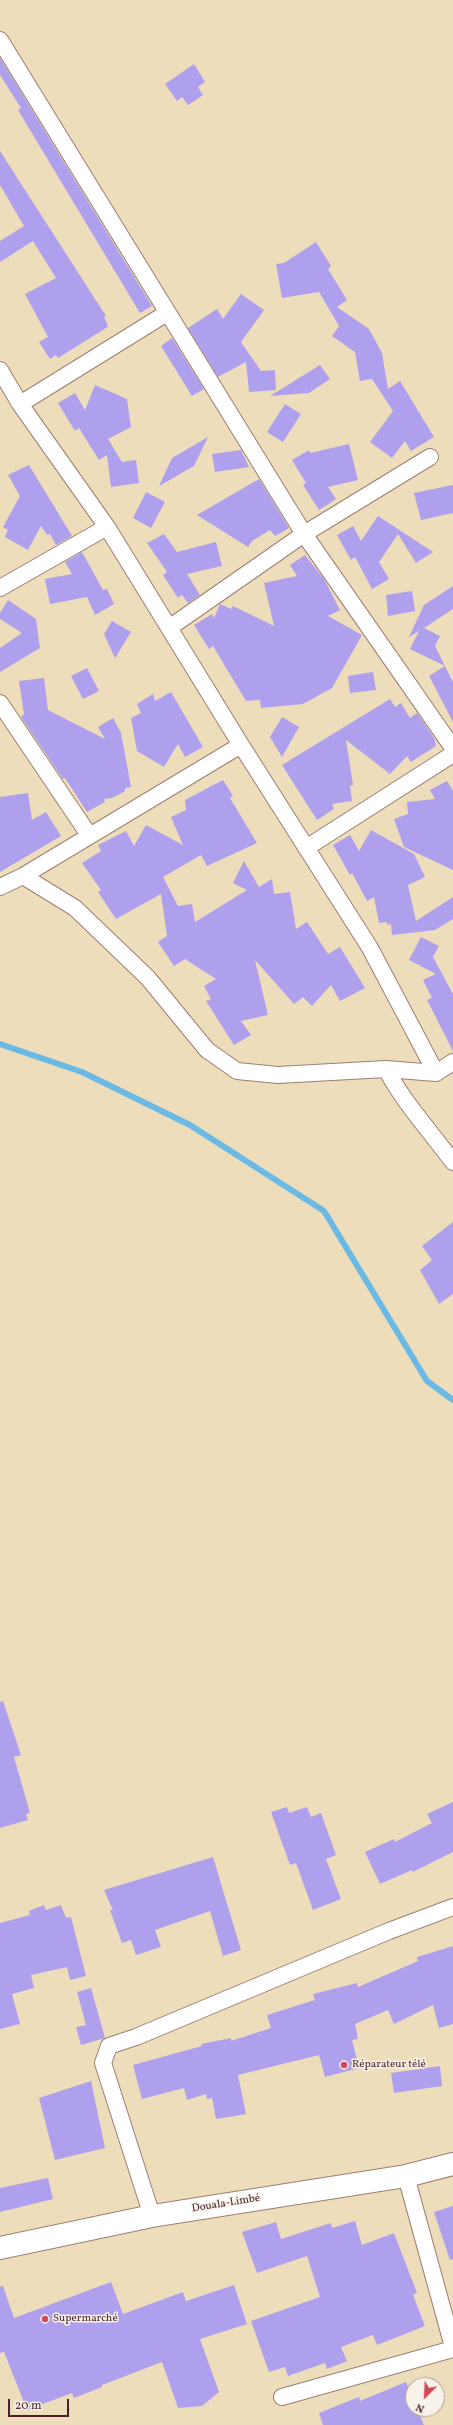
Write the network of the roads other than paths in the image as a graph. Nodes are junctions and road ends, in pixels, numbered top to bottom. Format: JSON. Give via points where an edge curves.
{"nodes":[{"id":1,"x":0,"y":40,"type":"edge"},
{"id":2,"x":167,"y":313,"type":"junction"},
{"id":3,"x":0,"y":370,"type":"edge"},
{"id":4,"x":20,"y":404,"type":"junction"},
{"id":5,"x":430,"y":457,"type":"dead end"},
{"id":6,"x":107,"y":527,"type":"junction"},
{"id":7,"x":304,"y":534,"type":"junction"},
{"id":8,"x":0,"y":588,"type":"edge"},
{"id":9,"x":169,"y":628,"type":"junction"},
{"id":10,"x":0,"y":703,"type":"edge"},
{"id":11,"x":240,"y":745,"type":"junction"},
{"id":12,"x":453,"y":748,"type":"edge"},
{"id":13,"x":453,"y":754,"type":"edge"},
{"id":14,"x":89,"y":836,"type":"junction"},
{"id":15,"x":306,"y":848,"type":"junction"},
{"id":16,"x":23,"y":876,"type":"junction"},
{"id":17,"x":0,"y":888,"type":"edge"},
{"id":18,"x":453,"y":1062,"type":"edge"},
{"id":19,"x":386,"y":1069,"type":"junction"},
{"id":20,"x":436,"y":1073,"type":"junction"},
{"id":21,"x":453,"y":1162,"type":"edge"},
{"id":22,"x":453,"y":1907,"type":"edge"},
{"id":23,"x":453,"y":2164,"type":"edge"},
{"id":24,"x":406,"y":2176,"type":"junction"},
{"id":25,"x":152,"y":2216,"type":"junction"},
{"id":26,"x":0,"y":2248,"type":"edge"},
{"id":27,"x":453,"y":2348,"type":"edge"},
{"id":28,"x":282,"y":2396,"type":"dead end"}],
"edges":[{"from":1,"to":2,"type":"street"},
{"from":2,"to":4,"type":"street"},
{"from":2,"to":7,"type":"street"},
{"from":3,"to":4,"type":"street"},
{"from":4,"to":6,"type":"street"},
{"from":5,"to":7,"type":"street"},
{"from":6,"to":8,"type":"street"},
{"from":6,"to":9,"type":"street"},
{"from":7,"to":9,"type":"street"},
{"from":7,"to":12,"type":"street"},
{"from":9,"to":11,"type":"street"},
{"from":10,"to":14,"type":"street"},
{"from":11,"to":14,"type":"street"},
{"from":11,"to":15,"type":"street"},
{"from":13,"to":15,"type":"street"},
{"from":14,"to":16,"type":"street"},
{"from":15,"to":20,"type":"street","via":[[370,948]]},
{"from":16,"to":17,"type":"street"},
{"from":16,"to":19,"type":"street","via":[[75,908],[148,978],[207,1050],[237,1071],[278,1075]]},
{"from":18,"to":20,"type":"street"},
{"from":19,"to":20,"type":"street"},
{"from":19,"to":21,"type":"street","via":[[399,1094]]},
{"from":22,"to":25,"type":"street","via":[[389,1931],[136,2038],[109,2046],[103,2063]]},
{"from":23,"to":24,"type":"highway","name":"Douala-Limbé"},
{"from":24,"to":25,"type":"highway","name":"Douala-Limbé"},
{"from":24,"to":27,"type":"street"},
{"from":25,"to":26,"type":"highway","name":"Douala-Limbé"},
{"from":27,"to":28,"type":"street"}]}
